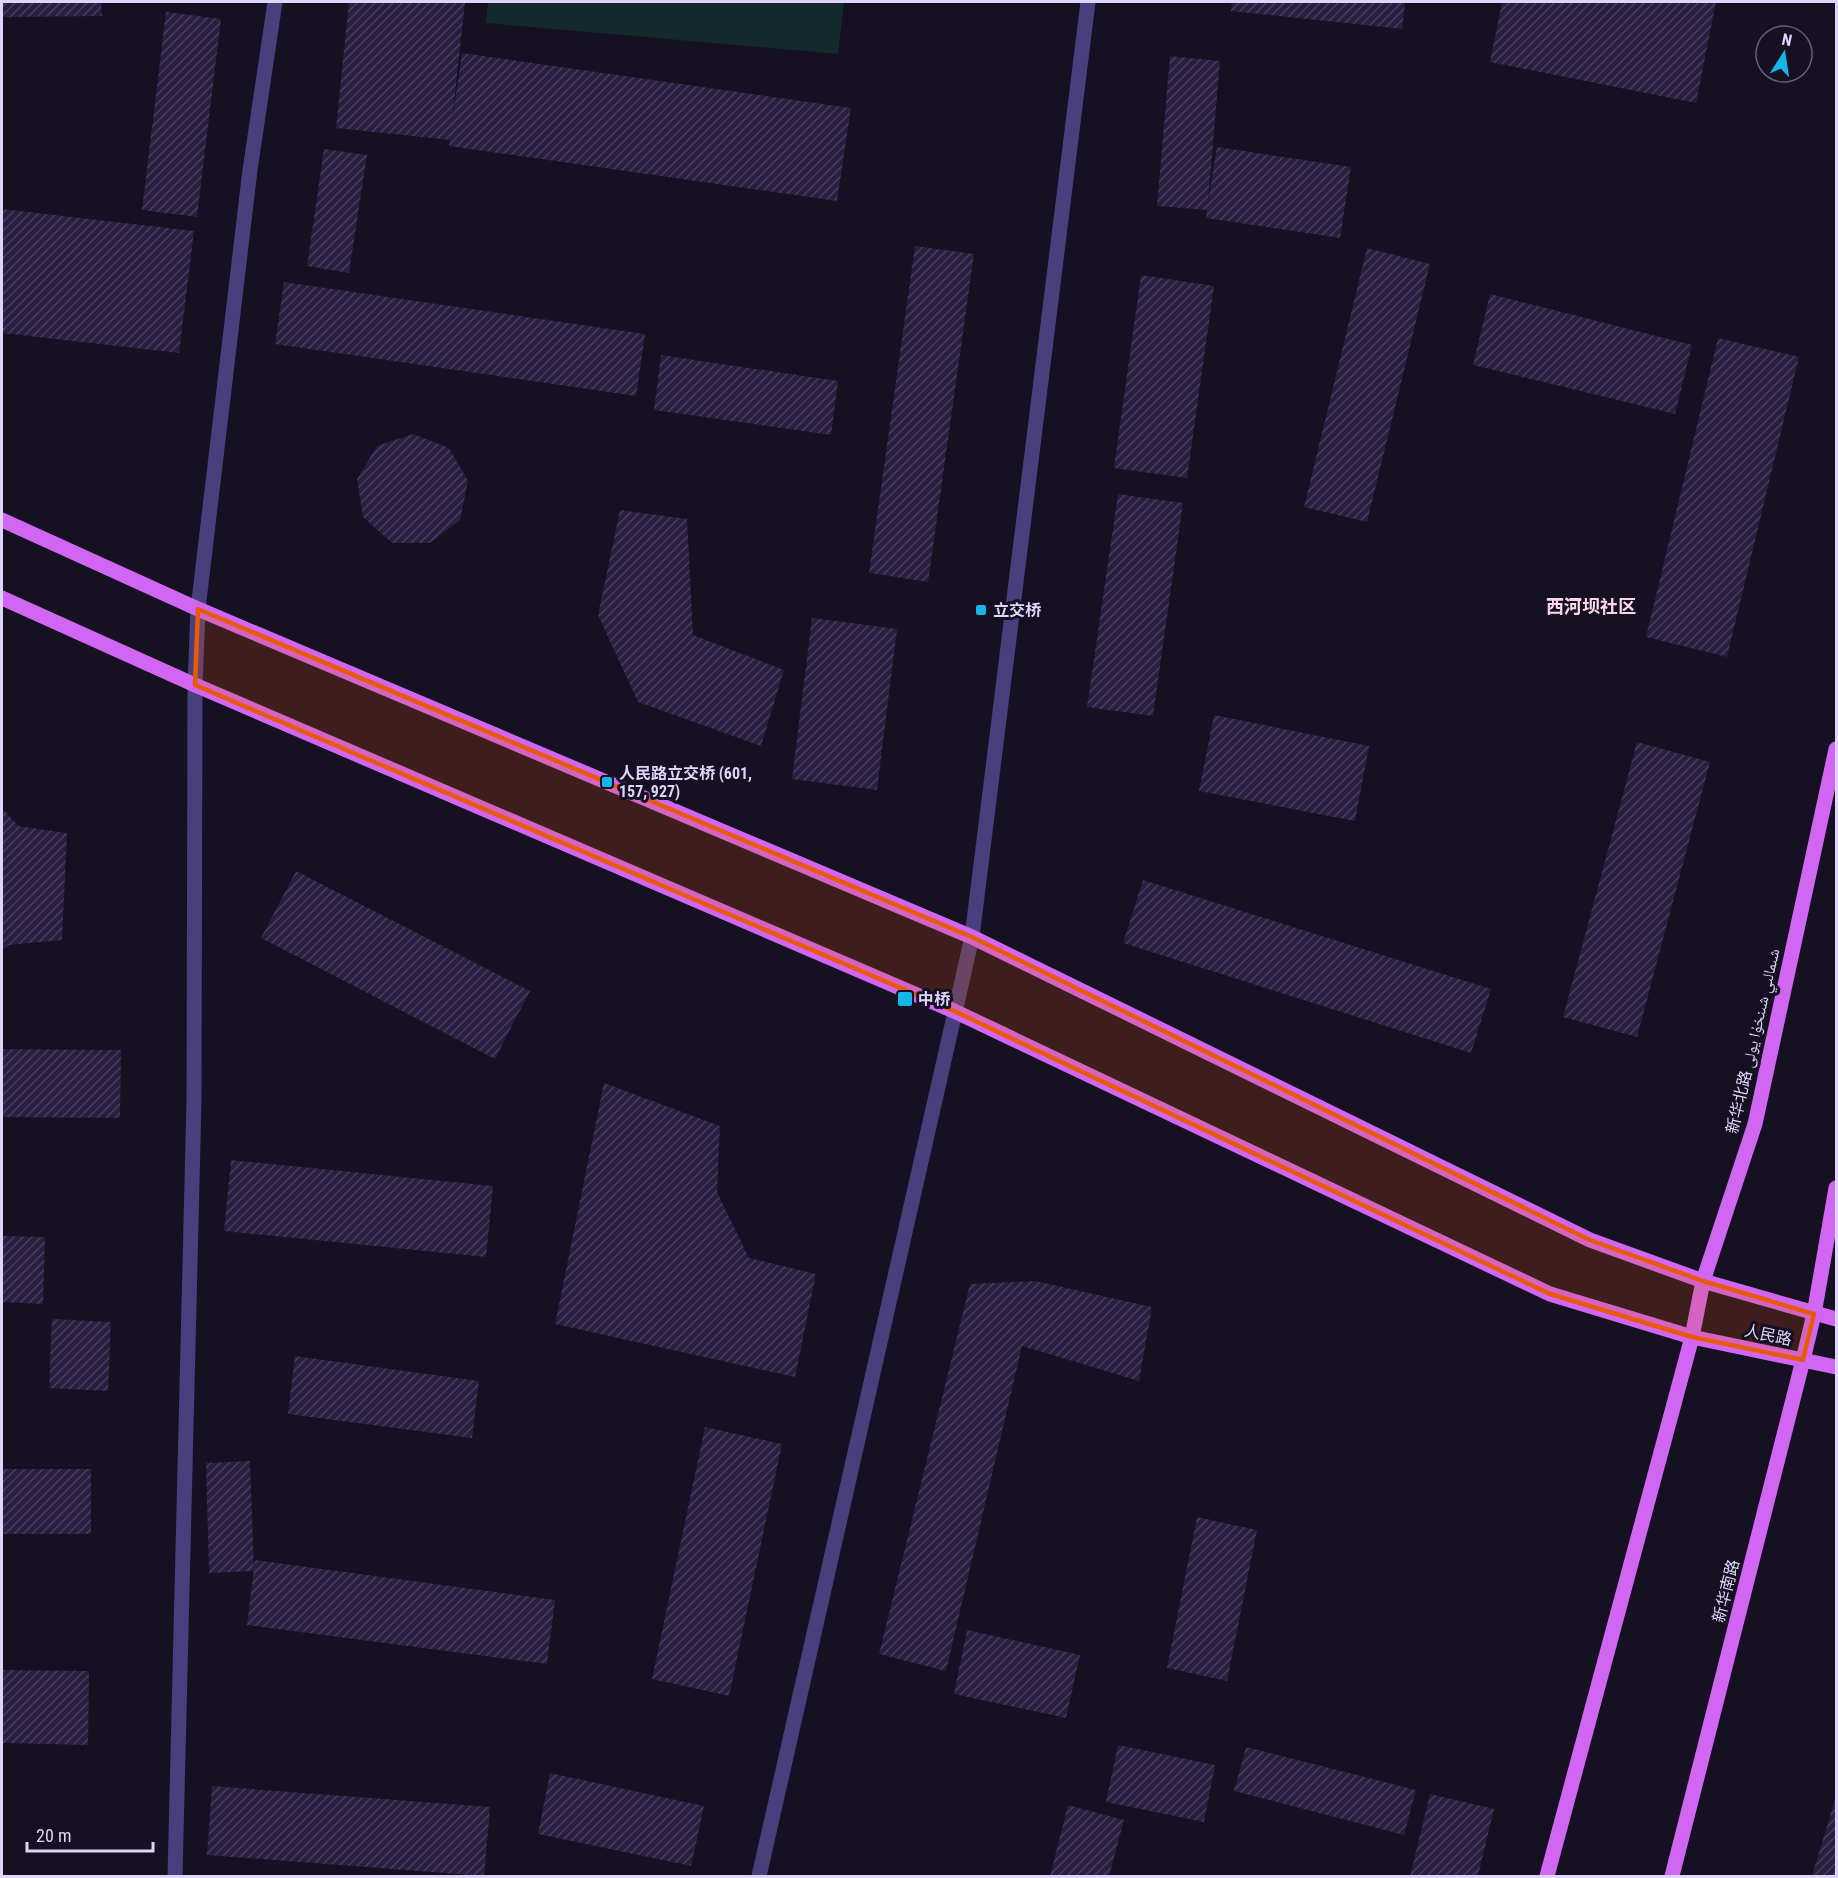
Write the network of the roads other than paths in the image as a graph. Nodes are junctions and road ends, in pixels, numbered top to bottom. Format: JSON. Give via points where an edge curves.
{"nodes":[{"id":1,"x":275,"y":2,"type":"edge"},
{"id":2,"x":1088,"y":2,"type":"edge"},
{"id":3,"x":2,"y":520,"type":"edge"},
{"id":4,"x":2,"y":598,"type":"edge"},
{"id":5,"x":198,"y":609,"type":"junction"},
{"id":6,"x":195,"y":686,"type":"junction"},
{"id":7,"x":1836,"y":749,"type":"edge"},
{"id":8,"x":972,"y":937,"type":"junction"},
{"id":9,"x":954,"y":1011,"type":"junction"},
{"id":10,"x":1836,"y":1188,"type":"edge"},
{"id":11,"x":1703,"y":1281,"type":"junction"},
{"id":12,"x":1814,"y":1314,"type":"junction"},
{"id":13,"x":1836,"y":1319,"type":"edge"},
{"id":14,"x":1692,"y":1337,"type":"junction"},
{"id":15,"x":1803,"y":1360,"type":"junction"},
{"id":16,"x":1836,"y":1368,"type":"edge"},
{"id":17,"x":175,"y":1876,"type":"edge"},
{"id":18,"x":759,"y":1876,"type":"edge"},
{"id":19,"x":1547,"y":1876,"type":"edge"},
{"id":20,"x":1672,"y":1876,"type":"edge"}],
"edges":[{"from":1,"to":5,"type":"street","via":[[250,170]]},
{"from":2,"to":8,"type":"street"},
{"from":3,"to":5,"type":"main road","name":"人民路"},
{"from":4,"to":6,"type":"main road","name":"人民路"},
{"from":5,"to":6,"type":"street"},
{"from":5,"to":8,"type":"main road","name":"人民路"},
{"from":6,"to":9,"type":"main road","name":"人民路"},
{"from":6,"to":17,"type":"street","via":[[194,1101]]},
{"from":7,"to":11,"type":"main road","name":"新华北路 شىمالىي شىنخۇا يولى","via":[[1755,1124]]},
{"from":8,"to":9,"type":"street"},
{"from":8,"to":11,"type":"main road","name":"人民路","via":[[1590,1240]]},
{"from":9,"to":14,"type":"main road","name":"人民路","via":[[1550,1294]]},
{"from":9,"to":18,"type":"street"},
{"from":10,"to":12,"type":"main road"},
{"from":11,"to":12,"type":"main road","name":"人民路"},
{"from":11,"to":14,"type":"main road","name":"新华北路 شىمالىي شىنخۇا يولى"},
{"from":12,"to":13,"type":"main road","name":"人民路"},
{"from":12,"to":15,"type":"main road","name":"新华南路"},
{"from":14,"to":15,"type":"main road","name":"人民路"},
{"from":14,"to":19,"type":"main road"},
{"from":15,"to":16,"type":"main road","name":"人民路"},
{"from":15,"to":20,"type":"main road","name":"新华南路"}]}
